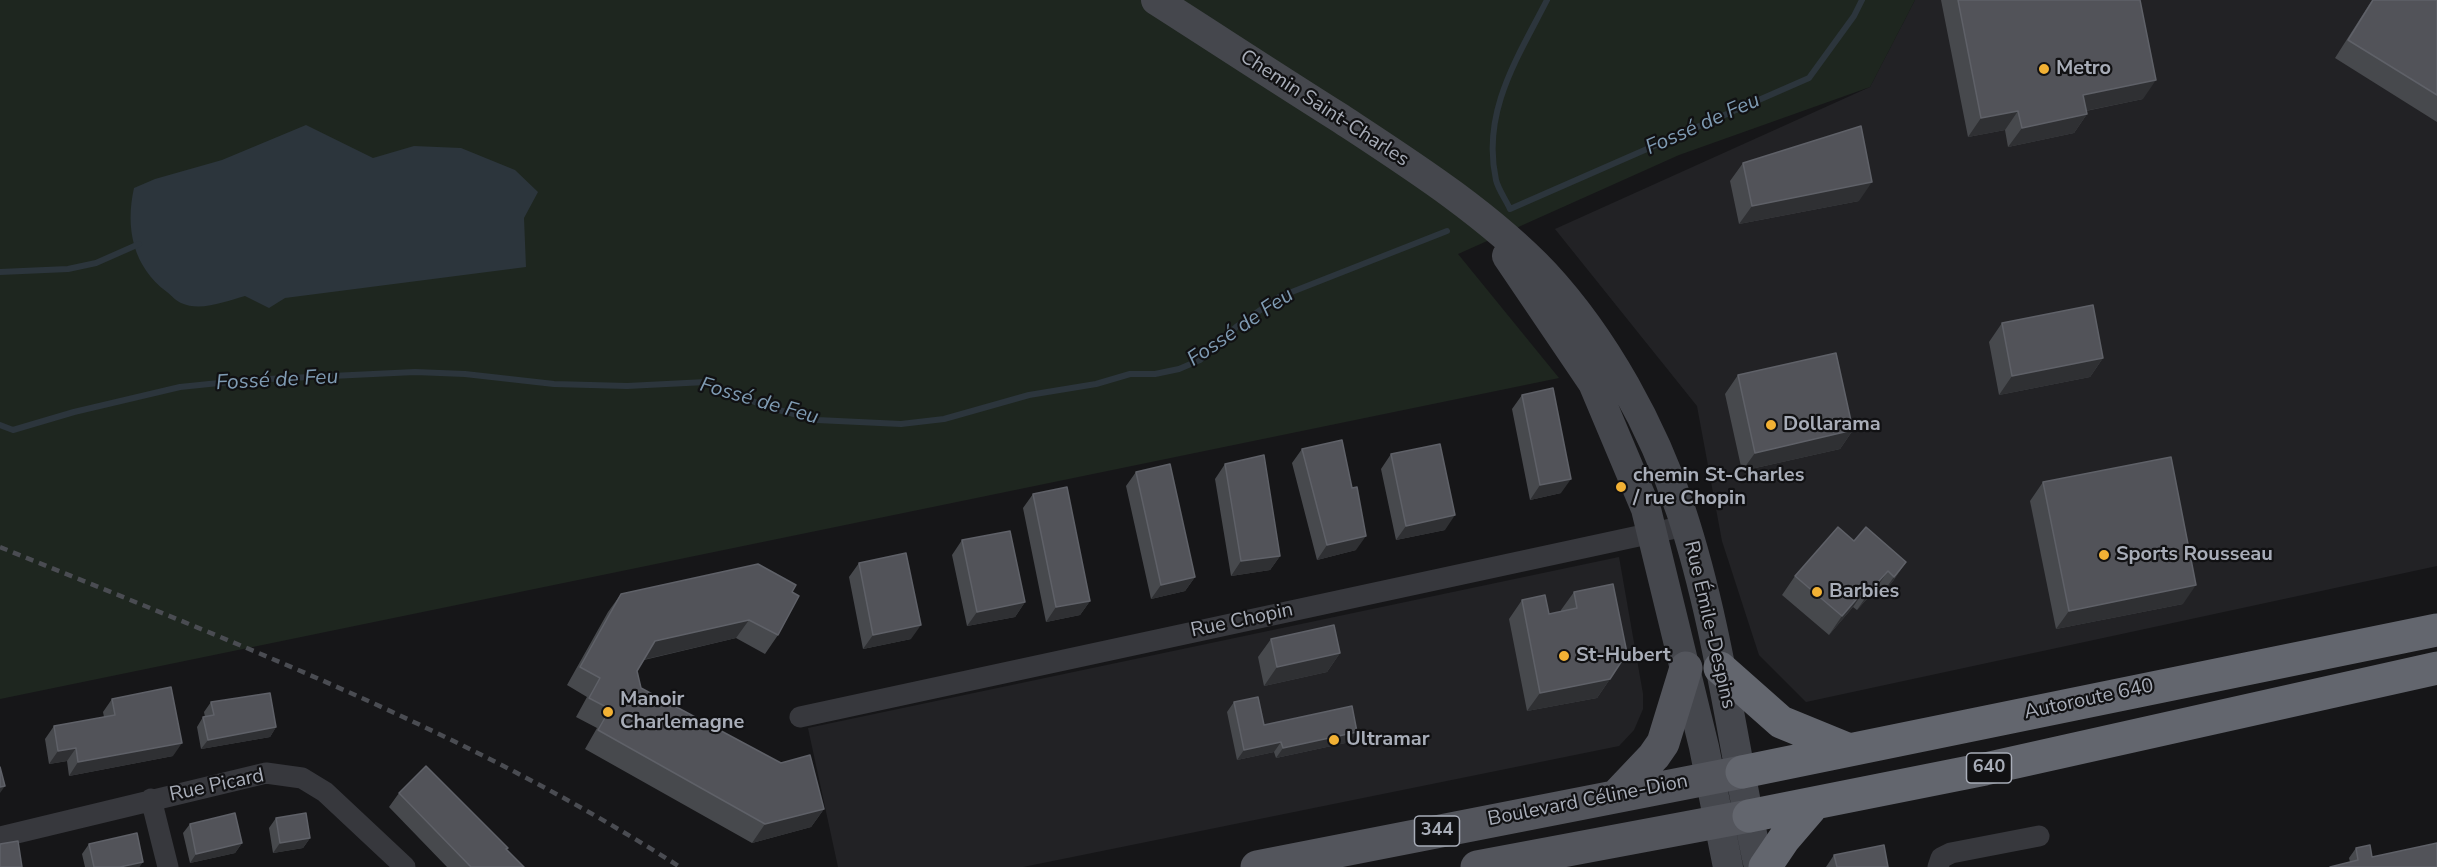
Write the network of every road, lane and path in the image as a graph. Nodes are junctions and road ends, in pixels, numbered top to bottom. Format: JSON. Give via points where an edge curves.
{"nodes":[{"id":1,"x":1156,"y":0,"type":"edge"},
{"id":2,"x":1616,"y":398,"type":"junction"},
{"id":3,"x":1685,"y":526,"type":"junction"},
{"id":4,"x":1653,"y":533,"type":"junction"},
{"id":5,"x":2437,"y":630,"type":"edge"},
{"id":6,"x":1686,"y":668,"type":"junction"},
{"id":7,"x":1720,"y":668,"type":"junction"},
{"id":8,"x":2437,"y":668,"type":"edge"},
{"id":9,"x":800,"y":717,"type":"dead end"},
{"id":10,"x":1847,"y":749,"type":"junction"},
{"id":11,"x":1742,"y":772,"type":"junction"},
{"id":12,"x":1710,"y":778,"type":"junction"},
{"id":13,"x":1617,"y":795,"type":"junction"},
{"id":14,"x":151,"y":799,"type":"junction"},
{"id":15,"x":1815,"y":804,"type":"junction"},
{"id":16,"x":1734,"y":819,"type":"junction"},
{"id":17,"x":2039,"y":836,"type":"dead end"},
{"id":18,"x":0,"y":837,"type":"edge"},
{"id":19,"x":1940,"y":863,"type":"edge"},
{"id":20,"x":168,"y":867,"type":"edge"},
{"id":21,"x":405,"y":867,"type":"edge"},
{"id":22,"x":1257,"y":867,"type":"edge"},
{"id":23,"x":1477,"y":867,"type":"edge"},
{"id":24,"x":1728,"y":867,"type":"edge"},
{"id":25,"x":1760,"y":867,"type":"edge"},
{"id":26,"x":1765,"y":867,"type":"edge"}],
"edges":[{"from":1,"to":2,"type":"main road","name":"Chemin Saint-Charles","via":[[1375,141],[1488,225],[1587,373]]},
{"from":2,"to":3,"type":"main road","name":"Rue Émile-Despins","via":[[1675,496]]},
{"from":2,"to":4,"type":"main road","name":"Rue Émile-Despins"},
{"from":3,"to":4,"type":"street","name":"Rue Chopin"},
{"from":3,"to":7,"type":"main road","name":"Rue Émile-Despins"},
{"from":4,"to":6,"type":"main road","name":"Rue Émile-Despins"},
{"from":4,"to":9,"type":"street","name":"Rue Chopin"},
{"from":5,"to":10,"type":"highway","name":"Autoroute 640","number":"640"},
{"from":6,"to":12,"type":"main road","name":"Rue Émile-Despins"},
{"from":6,"to":13,"type":"main road","via":[[1663,743]]},
{"from":7,"to":10,"type":"highway","via":[[1781,722]]},
{"from":7,"to":11,"type":"main road","name":"Rue Émile-Despins"},
{"from":8,"to":15,"type":"highway","number":"640"},
{"from":10,"to":11,"type":"highway","name":"Autoroute 640","number":"640"},
{"from":11,"to":12,"type":"main road","name":"Boulevard Céline-Dion","number":"640"},
{"from":11,"to":16,"type":"main road","name":"Rue Émile-Despins"},
{"from":12,"to":13,"type":"main road","name":"Boulevard Céline-Dion"},
{"from":12,"to":16,"type":"main road","name":"Rue Émile-Despins"},
{"from":13,"to":22,"type":"main road","name":"Boulevard Céline-Dion","number":"344"},
{"from":14,"to":18,"type":"street","name":"Rue Picard"},
{"from":14,"to":20,"type":"street"},
{"from":14,"to":21,"type":"street","name":"Rue Picard","via":[[266,772],[302,778],[325,792]]},
{"from":15,"to":16,"type":"highway","number":"640"},
{"from":15,"to":26,"type":"highway"},
{"from":16,"to":23,"type":"main road","number":"344"},
{"from":16,"to":24,"type":"main road","name":"Rue Émile-Despins"},
{"from":16,"to":25,"type":"main road","name":"Rue Émile-Despins"},
{"from":17,"to":19,"type":"street","via":[[1951,853]]}]}
